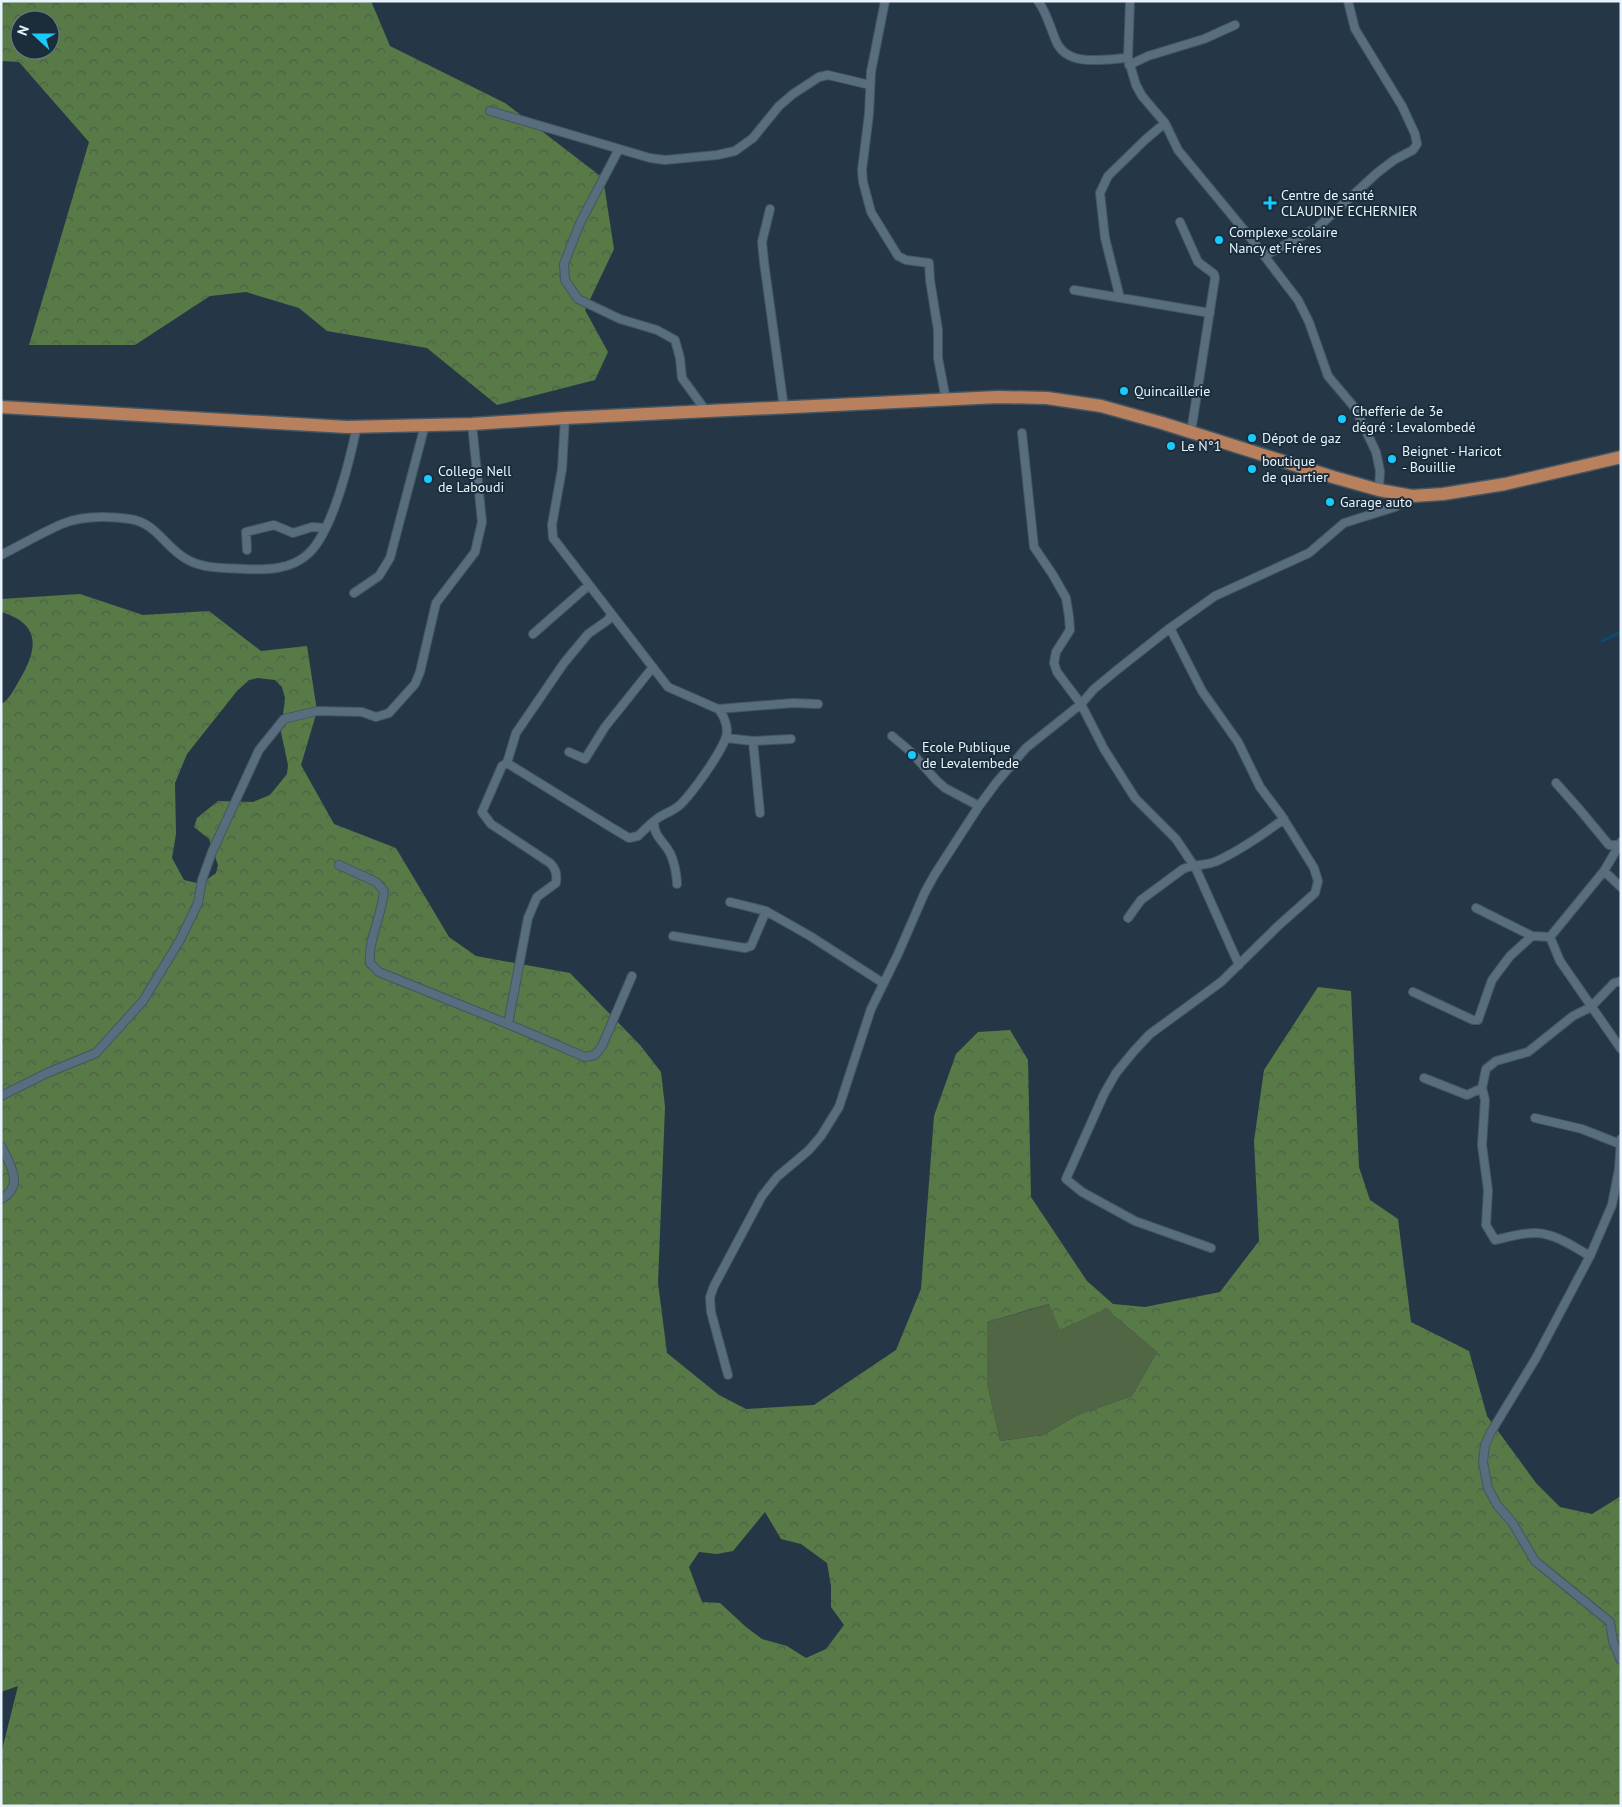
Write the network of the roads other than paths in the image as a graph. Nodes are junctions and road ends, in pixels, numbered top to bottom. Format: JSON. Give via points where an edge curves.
{"nodes":[{"id":1,"x":885,"y":1,"type":"edge"},
{"id":2,"x":1038,"y":1,"type":"edge"},
{"id":3,"x":1130,"y":1,"type":"edge"},
{"id":4,"x":1348,"y":1,"type":"edge"},
{"id":5,"x":1235,"y":25,"type":"dead end"},
{"id":6,"x":1129,"y":62,"type":"junction"},
{"id":7,"x":870,"y":85,"type":"junction"},
{"id":8,"x":490,"y":111,"type":"dead end"},
{"id":9,"x":1165,"y":124,"type":"junction"},
{"id":10,"x":619,"y":148,"type":"junction"},
{"id":11,"x":770,"y":209,"type":"dead end"},
{"id":12,"x":1180,"y":222,"type":"dead end"},
{"id":13,"x":1264,"y":256,"type":"junction"},
{"id":14,"x":1074,"y":290,"type":"dead end"},
{"id":15,"x":1120,"y":298,"type":"junction"},
{"id":16,"x":1210,"y":313,"type":"junction"},
{"id":17,"x":946,"y":400,"type":"junction"},
{"id":18,"x":1,"y":407,"type":"edge"},
{"id":19,"x":784,"y":408,"type":"junction"},
{"id":20,"x":706,"y":411,"type":"junction"},
{"id":21,"x":565,"y":418,"type":"junction"},
{"id":22,"x":472,"y":424,"type":"junction"},
{"id":23,"x":425,"y":425,"type":"junction"},
{"id":24,"x":357,"y":426,"type":"junction"},
{"id":25,"x":1191,"y":432,"type":"junction"},
{"id":26,"x":1022,"y":433,"type":"dead end"},
{"id":27,"x":1621,"y":457,"type":"edge"},
{"id":28,"x":1379,"y":490,"type":"junction"},
{"id":29,"x":1412,"y":496,"type":"junction"},
{"id":30,"x":324,"y":528,"type":"junction"},
{"id":31,"x":247,"y":550,"type":"dead end"},
{"id":32,"x":1,"y":555,"type":"edge"},
{"id":33,"x":589,"y":585,"type":"junction"},
{"id":34,"x":354,"y":593,"type":"dead end"},
{"id":35,"x":611,"y":614,"type":"junction"},
{"id":36,"x":1170,"y":628,"type":"junction"},
{"id":37,"x":533,"y":634,"type":"dead end"},
{"id":38,"x":653,"y":667,"type":"junction"},
{"id":39,"x":818,"y":704,"type":"dead end"},
{"id":40,"x":1081,"y":704,"type":"junction"},
{"id":41,"x":718,"y":709,"type":"junction"},
{"id":42,"x":892,"y":736,"type":"dead end"},
{"id":43,"x":726,"y":738,"type":"junction"},
{"id":44,"x":791,"y":740,"type":"dead end"},
{"id":45,"x":752,"y":742,"type":"junction"},
{"id":46,"x":569,"y":752,"type":"dead end"},
{"id":47,"x":507,"y":763,"type":"junction"},
{"id":48,"x":1556,"y":783,"type":"dead end"},
{"id":49,"x":979,"y":806,"type":"junction"},
{"id":50,"x":760,"y":813,"type":"dead end"},
{"id":51,"x":1284,"y":819,"type":"junction"},
{"id":52,"x":654,"y":822,"type":"junction"},
{"id":53,"x":1619,"y":843,"type":"edge"},
{"id":54,"x":339,"y":865,"type":"dead end"},
{"id":55,"x":1194,"y":866,"type":"junction"},
{"id":56,"x":1604,"y":871,"type":"junction"},
{"id":57,"x":677,"y":884,"type":"dead end"},
{"id":58,"x":1621,"y":887,"type":"edge"},
{"id":59,"x":730,"y":902,"type":"dead end"},
{"id":60,"x":1476,"y":908,"type":"dead end"},
{"id":61,"x":766,"y":911,"type":"junction"},
{"id":62,"x":1128,"y":918,"type":"dead end"},
{"id":63,"x":673,"y":936,"type":"dead end"},
{"id":64,"x":1532,"y":936,"type":"junction"},
{"id":65,"x":1550,"y":937,"type":"junction"},
{"id":66,"x":1239,"y":965,"type":"junction"},
{"id":67,"x":632,"y":976,"type":"dead end"},
{"id":68,"x":1621,"y":981,"type":"edge"},
{"id":69,"x":883,"y":983,"type":"junction"},
{"id":70,"x":1413,"y":992,"type":"dead end"},
{"id":71,"x":1591,"y":1007,"type":"junction"},
{"id":72,"x":508,"y":1024,"type":"junction"},
{"id":73,"x":1621,"y":1049,"type":"edge"},
{"id":74,"x":1424,"y":1078,"type":"dead end"},
{"id":75,"x":1482,"y":1088,"type":"junction"},
{"id":76,"x":1,"y":1096,"type":"edge"},
{"id":77,"x":1535,"y":1118,"type":"dead end"},
{"id":78,"x":1620,"y":1141,"type":"edge"},
{"id":79,"x":1,"y":1146,"type":"edge"},
{"id":80,"x":1,"y":1199,"type":"edge"},
{"id":81,"x":1211,"y":1248,"type":"dead end"},
{"id":82,"x":1590,"y":1256,"type":"junction"},
{"id":83,"x":728,"y":1375,"type":"dead end"},
{"id":84,"x":1621,"y":1660,"type":"edge"}],
"edges":[{"from":1,"to":7,"type":"street"},
{"from":2,"to":6,"type":"street","via":[[1057,44],[1066,54],[1074,58]]},
{"from":3,"to":6,"type":"street"},
{"from":4,"to":13,"type":"street","via":[[1355,29],[1402,106],[1417,144],[1413,150],[1378,172],[1317,228]]},
{"from":5,"to":6,"type":"street","via":[[1204,39]]},
{"from":6,"to":9,"type":"street","via":[[1142,96]]},
{"from":7,"to":10,"type":"street","via":[[828,75],[819,78],[779,106],[753,138],[735,151],[665,160]]},
{"from":7,"to":17,"type":"street","via":[[862,170],[868,203],[898,256],[930,263],[938,358]]},
{"from":8,"to":10,"type":"street"},
{"from":9,"to":13,"type":"street","via":[[1178,150]]},
{"from":9,"to":15,"type":"street","via":[[1108,176],[1100,194]]},
{"from":10,"to":20,"type":"street","via":[[580,223],[564,264],[564,280],[578,299],[675,340],[682,378]]},
{"from":11,"to":19,"type":"street","via":[[762,242]]},
{"from":12,"to":16,"type":"street","via":[[1198,262],[1214,274]]},
{"from":13,"to":28,"type":"street","via":[[1304,310],[1328,376],[1360,416],[1376,452],[1380,470]]},
{"from":14,"to":15,"type":"street"},
{"from":15,"to":16,"type":"street"},
{"from":16,"to":25,"type":"street"},
{"from":17,"to":19,"type":"main road"},
{"from":17,"to":25,"type":"main road","via":[[1047,398],[1101,406]]},
{"from":18,"to":24,"type":"main road"},
{"from":19,"to":20,"type":"main road"},
{"from":20,"to":21,"type":"main road"},
{"from":21,"to":22,"type":"main road"},
{"from":21,"to":33,"type":"street","via":[[562,469],[552,532],[553,538]]},
{"from":22,"to":23,"type":"main road"},
{"from":22,"to":76,"type":"street","via":[[482,522],[480,536],[474,552],[436,603],[415,684],[389,713],[376,717],[362,712],[317,711],[284,719],[259,750],[212,852],[198,903],[180,940],[142,1001],[96,1053]]},
{"from":23,"to":24,"type":"main road"},
{"from":23,"to":34,"type":"street","via":[[390,558],[379,576]]},
{"from":24,"to":30,"type":"street","via":[[332,514]]},
{"from":25,"to":28,"type":"main road"},
{"from":26,"to":40,"type":"street","via":[[1034,547],[1066,598],[1069,617],[1070,630],[1056,652],[1054,663]]},
{"from":27,"to":29,"type":"main road","via":[[1505,484]]},
{"from":28,"to":29,"type":"main road"},
{"from":29,"to":36,"type":"street","via":[[1395,507],[1344,523],[1309,553],[1215,596]]},
{"from":30,"to":31,"type":"street","via":[[312,527],[293,533],[274,526],[262,527],[246,532]]},
{"from":30,"to":32,"type":"street","via":[[308,554],[286,566],[274,568],[196,564],[185,559],[144,524],[132,519],[104,516],[64,523]]},
{"from":33,"to":35,"type":"street"},
{"from":33,"to":37,"type":"street"},
{"from":35,"to":38,"type":"street"},
{"from":35,"to":47,"type":"street","via":[[608,620],[588,634],[564,663],[516,733]]},
{"from":36,"to":40,"type":"street","via":[[1094,689]]},
{"from":36,"to":51,"type":"street","via":[[1202,691],[1238,742],[1260,787]]},
{"from":38,"to":41,"type":"street","via":[[668,687]]},
{"from":38,"to":46,"type":"street","via":[[605,727],[585,759]]},
{"from":39,"to":41,"type":"street"},
{"from":40,"to":49,"type":"street","via":[[1026,748]]},
{"from":40,"to":55,"type":"street","via":[[1135,798],[1176,839]]},
{"from":41,"to":43,"type":"street","via":[[724,719]]},
{"from":42,"to":49,"type":"street","via":[[945,788]]},
{"from":43,"to":45,"type":"street"},
{"from":43,"to":52,"type":"street","via":[[707,771],[680,805]]},
{"from":44,"to":45,"type":"street"},
{"from":45,"to":50,"type":"street"},
{"from":47,"to":52,"type":"street","via":[[630,838],[638,836]]},
{"from":47,"to":72,"type":"street","via":[[502,766],[482,812],[491,824],[556,868],[557,877],[556,883],[537,897],[528,918]]},
{"from":48,"to":53,"type":"street","via":[[1609,846]]},
{"from":49,"to":69,"type":"street","via":[[935,874]]},
{"from":51,"to":55,"type":"street","via":[[1216,862]]},
{"from":51,"to":66,"type":"street","via":[[1314,868],[1318,887]]},
{"from":52,"to":57,"type":"street","via":[[654,832],[671,854]]},
{"from":53,"to":56,"type":"street"},
{"from":54,"to":72,"type":"street","via":[[376,882],[384,891],[369,952],[370,964],[379,972]]},
{"from":55,"to":62,"type":"street","via":[[1183,869],[1152,890]]},
{"from":55,"to":66,"type":"street"},
{"from":56,"to":58,"type":"street"},
{"from":56,"to":65,"type":"street"},
{"from":59,"to":61,"type":"street"},
{"from":60,"to":64,"type":"street"},
{"from":61,"to":63,"type":"street","via":[[751,946],[745,948]]},
{"from":61,"to":69,"type":"street"},
{"from":64,"to":65,"type":"street"},
{"from":64,"to":70,"type":"street","via":[[1510,956],[1492,980],[1478,1020]]},
{"from":65,"to":71,"type":"street","via":[[1560,961]]},
{"from":66,"to":81,"type":"street","via":[[1222,982],[1150,1034],[1116,1073],[1066,1179],[1082,1192],[1136,1221]]},
{"from":67,"to":72,"type":"street","via":[[602,1046],[595,1055],[585,1057]]},
{"from":68,"to":71,"type":"street","via":[[1614,983]]},
{"from":69,"to":83,"type":"street","via":[[871,1009],[839,1107],[822,1136],[762,1196],[714,1286],[710,1298],[711,1312]]},
{"from":71,"to":73,"type":"street"},
{"from":71,"to":75,"type":"street","via":[[1573,1016],[1528,1052],[1496,1061],[1486,1069]]},
{"from":74,"to":75,"type":"street","via":[[1467,1096]]},
{"from":75,"to":82,"type":"street","via":[[1485,1100],[1482,1146],[1488,1190],[1486,1225],[1495,1240],[1536,1232],[1556,1238]]},
{"from":77,"to":78,"type":"street"},
{"from":78,"to":82,"type":"street","via":[[1612,1205]]},
{"from":79,"to":80,"type":"street","via":[[14,1172],[14,1184],[9,1195]]},
{"from":82,"to":84,"type":"street","via":[[1536,1358],[1491,1432],[1482,1462],[1488,1488],[1535,1561],[1610,1622]]}]}
